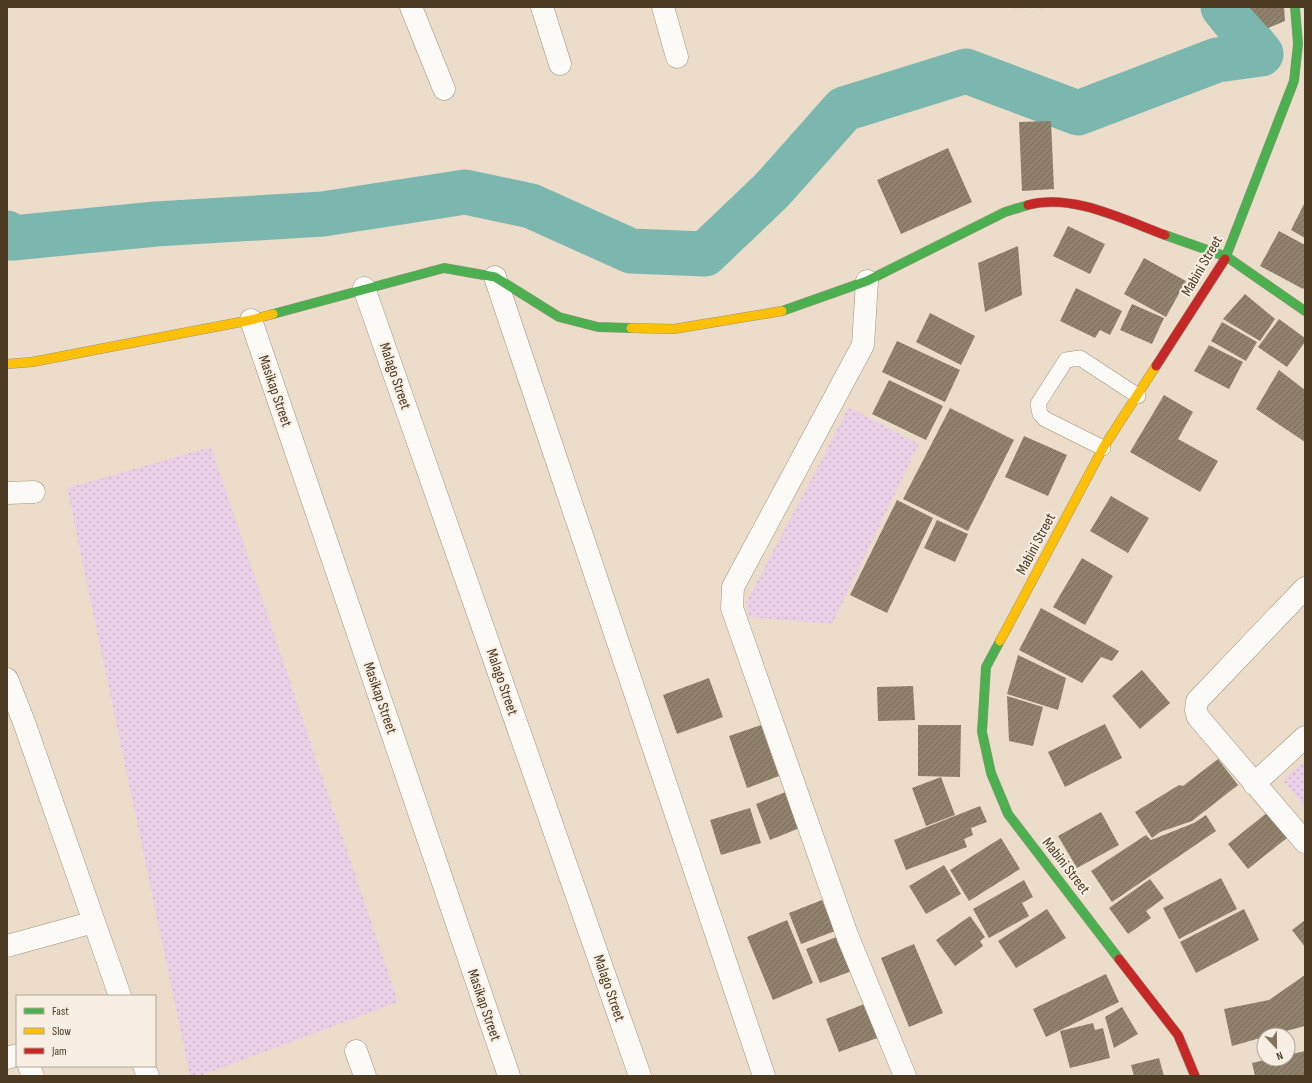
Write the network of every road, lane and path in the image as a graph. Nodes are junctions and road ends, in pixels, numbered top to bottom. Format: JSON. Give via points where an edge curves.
{"nodes":[{"id":1,"x":411,"y":7,"type":"edge"},
{"id":2,"x":542,"y":7,"type":"edge"},
{"id":3,"x":663,"y":7,"type":"edge"},
{"id":4,"x":1006,"y":7,"type":"edge"},
{"id":5,"x":1044,"y":7,"type":"edge"},
{"id":6,"x":1295,"y":7,"type":"edge"},
{"id":7,"x":678,"y":57,"type":"dead end"},
{"id":8,"x":560,"y":64,"type":"dead end"},
{"id":9,"x":444,"y":89,"type":"dead end"},
{"id":10,"x":1227,"y":256,"type":"junction"},
{"id":11,"x":495,"y":276,"type":"junction"},
{"id":12,"x":867,"y":281,"type":"junction"},
{"id":13,"x":364,"y":288,"type":"junction"},
{"id":14,"x":1305,"y":311,"type":"edge"},
{"id":15,"x":251,"y":320,"type":"junction"},
{"id":16,"x":7,"y":364,"type":"edge"},
{"id":17,"x":1138,"y":396,"type":"junction"},
{"id":18,"x":1103,"y":448,"type":"junction"},
{"id":19,"x":34,"y":492,"type":"dead end"},
{"id":20,"x":7,"y":493,"type":"edge"},
{"id":21,"x":1305,"y":588,"type":"edge"},
{"id":22,"x":7,"y":679,"type":"edge"},
{"id":23,"x":1305,"y":737,"type":"edge"},
{"id":24,"x":1254,"y":784,"type":"junction"},
{"id":25,"x":1305,"y":842,"type":"edge"},
{"id":26,"x":94,"y":922,"type":"junction"},
{"id":27,"x":7,"y":946,"type":"edge"},
{"id":28,"x":120,"y":995,"type":"edge"},
{"id":29,"x":356,"y":1051,"type":"dead end"},
{"id":30,"x":365,"y":1076,"type":"edge"},
{"id":31,"x":509,"y":1076,"type":"edge"},
{"id":32,"x":640,"y":1076,"type":"edge"},
{"id":33,"x":764,"y":1076,"type":"edge"},
{"id":34,"x":905,"y":1076,"type":"edge"},
{"id":35,"x":1195,"y":1076,"type":"edge"}],
"edges":[{"from":1,"to":9,"type":"street"},
{"from":2,"to":8,"type":"street"},
{"from":3,"to":7,"type":"street"},
{"from":4,"to":5,"type":"path","via":[[1030,13]]},
{"from":6,"to":10,"type":"street","name":"Mabini Street","via":[[1299,28],[1294,81]]},
{"from":10,"to":12,"type":"street","via":[[1075,203],[1040,202],[1004,212]]},
{"from":10,"to":14,"type":"street"},
{"from":10,"to":17,"type":"street","name":"Mabini Street"},
{"from":11,"to":12,"type":"street","via":[[559,317],[598,326],[674,329],[788,310]]},
{"from":11,"to":13,"type":"street","via":[[444,268]]},
{"from":11,"to":33,"type":"street"},
{"from":12,"to":34,"type":"street","via":[[864,345],[733,587],[732,608],[847,935]]},
{"from":13,"to":15,"type":"street"},
{"from":13,"to":32,"type":"street","name":"Malago Street"},
{"from":15,"to":16,"type":"street","via":[[32,362]]},
{"from":15,"to":31,"type":"street","name":"Masikap Street"},
{"from":17,"to":18,"type":"street","name":"Mabini Street"},
{"from":17,"to":18,"type":"lane","via":[[1080,358],[1066,360],[1038,404],[1040,414],[1045,419]]},
{"from":18,"to":35,"type":"street","name":"Mabini Street","via":[[986,668],[982,732],[991,773],[1008,814],[1178,1035]]},
{"from":19,"to":20,"type":"street"},
{"from":21,"to":24,"type":"street","via":[[1198,701],[1198,717]]},
{"from":22,"to":26,"type":"street"},
{"from":23,"to":24,"type":"street"},
{"from":24,"to":25,"type":"street"},
{"from":26,"to":27,"type":"street"},
{"from":26,"to":28,"type":"street"},
{"from":29,"to":30,"type":"street"}]}
